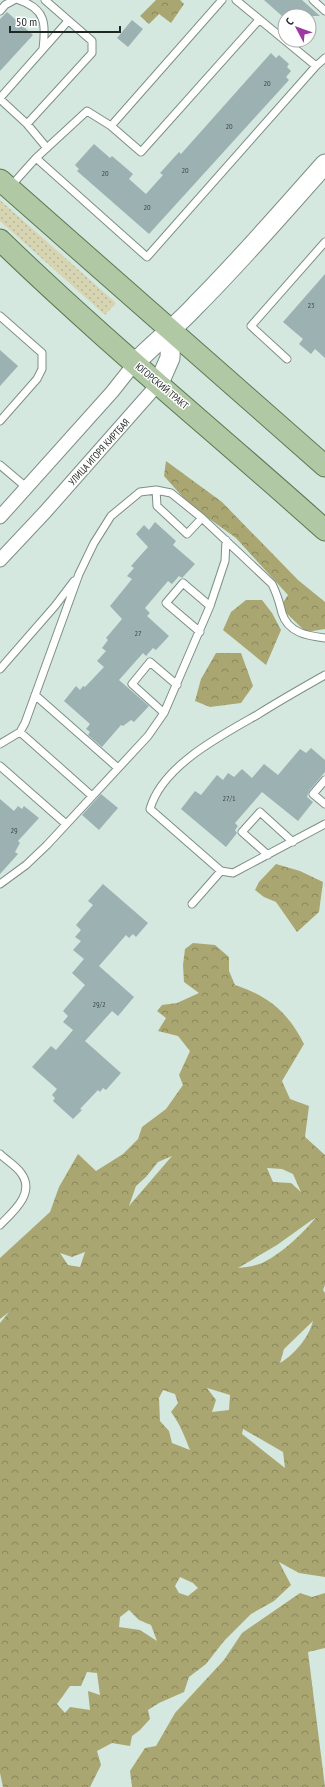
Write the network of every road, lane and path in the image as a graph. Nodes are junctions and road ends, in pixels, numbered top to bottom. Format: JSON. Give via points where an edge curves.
{"nodes":[{"id":1,"x":14,"y":0,"type":"edge"},
{"id":2,"x":19,"y":0,"type":"edge"},
{"id":3,"x":45,"y":0,"type":"edge"},
{"id":4,"x":222,"y":0,"type":"edge"},
{"id":5,"x":236,"y":0,"type":"edge"},
{"id":6,"x":313,"y":0,"type":"edge"},
{"id":7,"x":0,"y":11,"type":"edge"},
{"id":8,"x":325,"y":11,"type":"edge"},
{"id":9,"x":259,"y":20,"type":"junction"},
{"id":10,"x":68,"y":21,"type":"junction"},
{"id":11,"x":43,"y":49,"type":"junction"},
{"id":12,"x":325,"y":58,"type":"edge"},
{"id":13,"x":316,"y":66,"type":"junction"},
{"id":14,"x":0,"y":99,"type":"edge"},
{"id":15,"x":27,"y":124,"type":"junction"},
{"id":16,"x":111,"y":126,"type":"junction"},
{"id":17,"x":47,"y":148,"type":"junction"},
{"id":18,"x":36,"y":158,"type":"junction"},
{"id":19,"x":323,"y":171,"type":"edge"},
{"id":20,"x":4,"y":184,"type":"edge"},
{"id":21,"x":0,"y":240,"type":"edge"},
{"id":22,"x":325,"y":242,"type":"edge"},
{"id":23,"x":0,"y":316,"type":"edge"},
{"id":24,"x":172,"y":330,"type":"junction"},
{"id":25,"x":287,"y":359,"type":"dead end"},
{"id":26,"x":135,"y":363,"type":"junction"},
{"id":27,"x":159,"y":383,"type":"junction"},
{"id":28,"x":0,"y":421,"type":"edge"},
{"id":29,"x":0,"y":465,"type":"edge"},
{"id":30,"x":325,"y":466,"type":"edge"},
{"id":31,"x":26,"y":487,"type":"junction"},
{"id":32,"x":156,"y":490,"type":"junction"},
{"id":33,"x":0,"y":516,"type":"edge"},
{"id":34,"x":202,"y":518,"type":"junction"},
{"id":35,"x":325,"y":530,"type":"edge"},
{"id":36,"x":226,"y":540,"type":"junction"},
{"id":37,"x":0,"y":560,"type":"edge"},
{"id":38,"x":79,"y":574,"type":"junction"},
{"id":39,"x":56,"y":606,"type":"junction"},
{"id":40,"x":210,"y":606,"type":"junction"},
{"id":41,"x":67,"y":610,"type":"junction"},
{"id":42,"x":200,"y":632,"type":"junction"},
{"id":43,"x":325,"y":638,"type":"edge"},
{"id":44,"x":0,"y":669,"type":"edge"},
{"id":45,"x":325,"y":675,"type":"edge"},
{"id":46,"x":177,"y":685,"type":"junction"},
{"id":47,"x":35,"y":695,"type":"junction"},
{"id":48,"x":164,"y":713,"type":"junction"},
{"id":49,"x":20,"y":732,"type":"junction"},
{"id":50,"x":0,"y":744,"type":"edge"},
{"id":51,"x":0,"y":766,"type":"edge"},
{"id":52,"x":118,"y":768,"type":"junction"},
{"id":53,"x":325,"y":780,"type":"edge"},
{"id":54,"x":92,"y":796,"type":"junction"},
{"id":55,"x":325,"y":804,"type":"edge"},
{"id":56,"x":66,"y":824,"type":"junction"},
{"id":57,"x":325,"y":824,"type":"edge"},
{"id":58,"x":293,"y":842,"type":"junction"},
{"id":59,"x":268,"y":854,"type":"junction"},
{"id":60,"x":221,"y":871,"type":"junction"},
{"id":61,"x":1,"y":882,"type":"edge"},
{"id":62,"x":192,"y":904,"type":"dead end"},
{"id":63,"x":0,"y":1154,"type":"edge"},
{"id":64,"x":0,"y":1225,"type":"edge"}],
"edges":[{"from":1,"to":7,"type":"lane"},
{"from":2,"to":11,"type":"lane","via":[[32,6],[43,18],[46,28]]},
{"from":3,"to":10,"type":"lane"},
{"from":4,"to":16,"type":"lane"},
{"from":5,"to":9,"type":"lane"},
{"from":6,"to":8,"type":"lane"},
{"from":9,"to":13,"type":"lane"},
{"from":9,"to":16,"type":"lane","via":[[141,152]]},
{"from":10,"to":11,"type":"lane"},
{"from":10,"to":15,"type":"lane","via":[[92,41],[92,53]]},
{"from":11,"to":14,"type":"lane"},
{"from":12,"to":13,"type":"lane"},
{"from":13,"to":18,"type":"lane","via":[[147,257]]},
{"from":14,"to":15,"type":"lane"},
{"from":15,"to":17,"type":"lane"},
{"from":16,"to":17,"type":"lane","via":[[87,111]]},
{"from":17,"to":18,"type":"lane"},
{"from":18,"to":20,"type":"lane"},
{"from":19,"to":24,"type":"main road"},
{"from":20,"to":24,"type":"main road"},
{"from":21,"to":26,"type":"main road","name":"ЮГОРСКИЙ ТРАКТ"},
{"from":22,"to":25,"type":"lane","via":[[251,326]]},
{"from":23,"to":28,"type":"lane","via":[[42,353],[42,369],[37,379]]},
{"from":24,"to":26,"type":"main road","via":[[152,345]]},
{"from":24,"to":27,"type":"main road","name":"УЛИЦА ИГОРЯ КИРТБАЯ","via":[[170,358]]},
{"from":24,"to":30,"type":"main road"},
{"from":26,"to":27,"type":"main road","name":"ЮГОРСКИЙ ТРАКТ"},
{"from":26,"to":31,"type":"street"},
{"from":27,"to":35,"type":"main road","name":"ЮГОРСКИЙ ТРАКТ"},
{"from":27,"to":37,"type":"street","name":"УЛИЦА ИГОРЯ КИРТБАЯ"},
{"from":29,"to":31,"type":"lane"},
{"from":31,"to":33,"type":"street"},
{"from":32,"to":34,"type":"lane","via":[[171,493]]},
{"from":32,"to":34,"type":"lane","via":[[157,506],[187,534]]},
{"from":32,"to":38,"type":"lane","via":[[140,492],[111,516]]},
{"from":34,"to":36,"type":"lane"},
{"from":36,"to":40,"type":"lane","via":[[226,561]]},
{"from":36,"to":43,"type":"lane","via":[[272,584],[279,597],[283,615],[294,631]]},
{"from":38,"to":39,"type":"lane"},
{"from":38,"to":41,"type":"lane"},
{"from":39,"to":41,"type":"lane","via":[[62,606]]},
{"from":39,"to":44,"type":"lane"},
{"from":40,"to":42,"type":"lane"},
{"from":40,"to":42,"type":"lane","via":[[183,583],[166,603]]},
{"from":41,"to":47,"type":"lane"},
{"from":42,"to":46,"type":"lane"},
{"from":45,"to":60,"type":"lane","via":[[205,745],[168,777],[154,797],[150,809]]},
{"from":46,"to":48,"type":"lane"},
{"from":46,"to":48,"type":"lane","via":[[150,662],[132,684]]},
{"from":47,"to":49,"type":"lane"},
{"from":47,"to":52,"type":"lane"},
{"from":48,"to":52,"type":"lane","via":[[148,736]]},
{"from":49,"to":50,"type":"lane"},
{"from":49,"to":54,"type":"lane"},
{"from":51,"to":56,"type":"lane"},
{"from":52,"to":54,"type":"lane"},
{"from":53,"to":55,"type":"lane","via":[[313,794]]},
{"from":54,"to":56,"type":"lane"},
{"from":56,"to":61,"type":"lane","via":[[26,865]]},
{"from":57,"to":58,"type":"lane"},
{"from":58,"to":59,"type":"lane"},
{"from":58,"to":59,"type":"lane","via":[[260,812],[242,832]]},
{"from":59,"to":60,"type":"lane","via":[[233,873]]},
{"from":60,"to":62,"type":"lane"},
{"from":63,"to":64,"type":"lane","via":[[22,1173],[26,1188],[20,1205]]}]}
